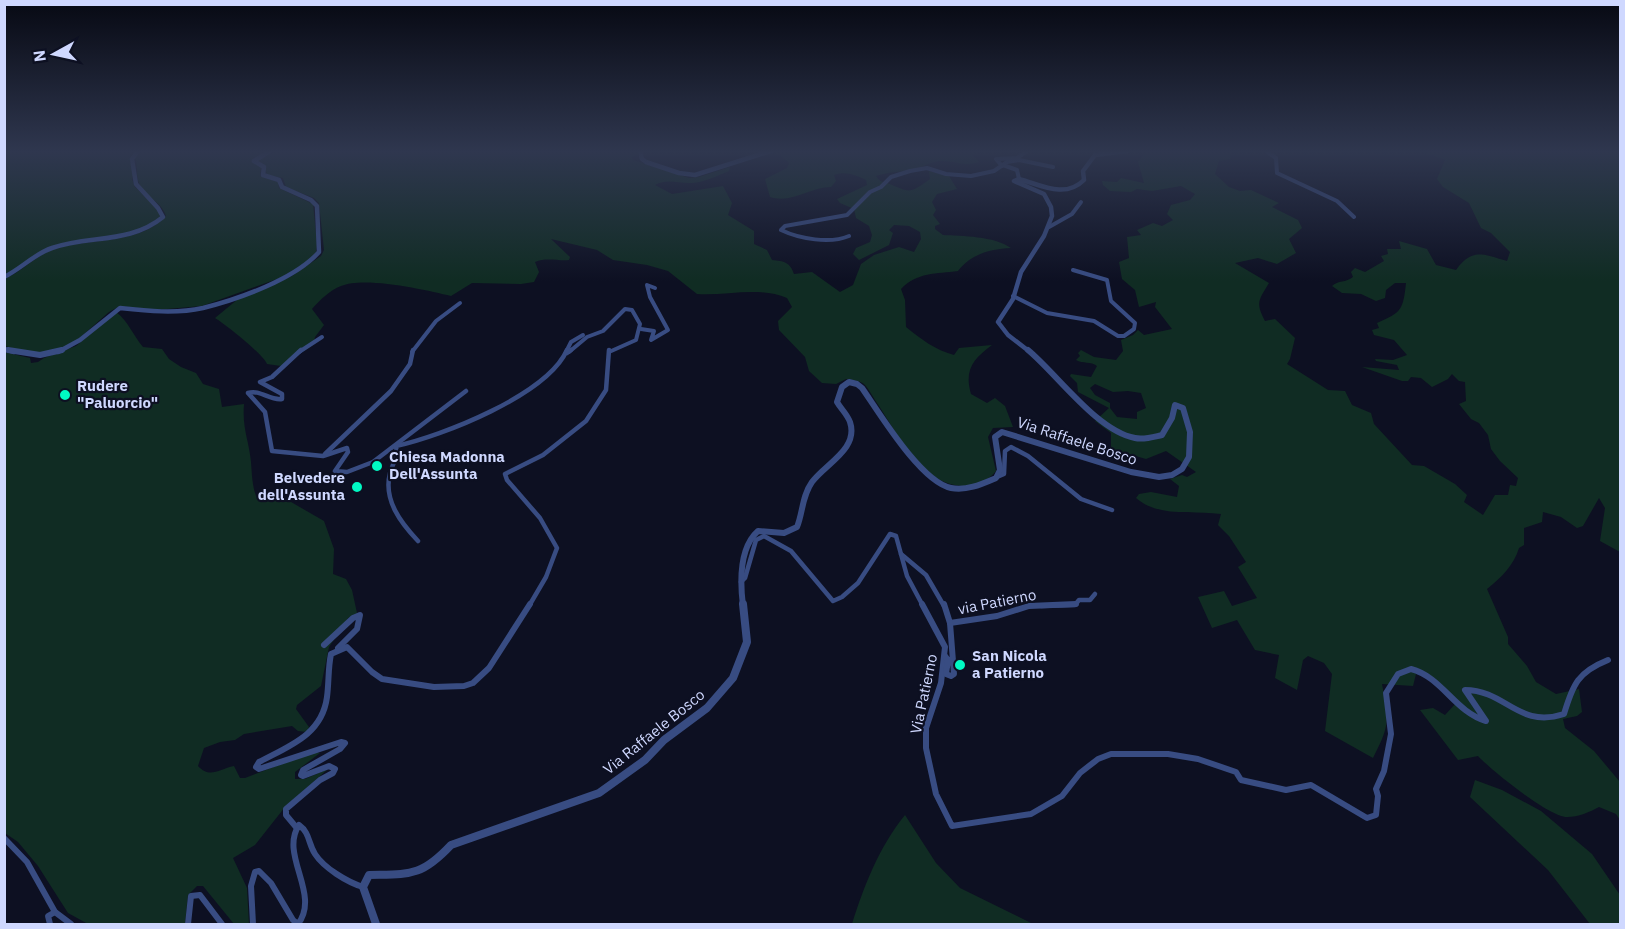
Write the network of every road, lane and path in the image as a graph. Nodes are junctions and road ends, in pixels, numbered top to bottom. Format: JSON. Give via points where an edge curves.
{"nodes":[{"id":1,"x":144,"y":194,"type":"edge"},
{"id":2,"x":298,"y":194,"type":"edge"},
{"id":3,"x":868,"y":194,"type":"edge"},
{"id":4,"x":1042,"y":194,"type":"edge"},
{"id":5,"x":1323,"y":194,"type":"edge"},
{"id":6,"x":1081,"y":202,"type":"dead end"},
{"id":7,"x":1354,"y":217,"type":"dead end"},
{"id":8,"x":1049,"y":227,"type":"junction"},
{"id":9,"x":849,"y":236,"type":"dead end"},
{"id":10,"x":1073,"y":270,"type":"dead end"},
{"id":11,"x":4,"y":277,"type":"edge"},
{"id":12,"x":655,"y":288,"type":"dead end"},
{"id":13,"x":1013,"y":296,"type":"junction"},
{"id":14,"x":460,"y":303,"type":"dead end"},
{"id":15,"x":641,"y":329,"type":"junction"},
{"id":16,"x":583,"y":335,"type":"dead end"},
{"id":17,"x":322,"y":337,"type":"dead end"},
{"id":18,"x":4,"y":349,"type":"edge"},
{"id":19,"x":567,"y":353,"type":"junction"},
{"id":20,"x":466,"y":392,"type":"dead end"},
{"id":21,"x":396,"y":446,"type":"junction"},
{"id":22,"x":323,"y":456,"type":"junction"},
{"id":23,"x":997,"y":477,"type":"junction"},
{"id":24,"x":1112,"y":510,"type":"dead end"},
{"id":25,"x":418,"y":541,"type":"dead end"},
{"id":26,"x":901,"y":554,"type":"junction"},
{"id":27,"x":741,"y":582,"type":"junction"},
{"id":28,"x":1095,"y":594,"type":"dead end"},
{"id":29,"x":950,"y":623,"type":"junction"},
{"id":30,"x":324,"y":645,"type":"dead end"},
{"id":31,"x":336,"y":650,"type":"junction"},
{"id":32,"x":945,"y":656,"type":"junction"},
{"id":33,"x":1608,"y":660,"type":"dead end"},
{"id":34,"x":296,"y":828,"type":"junction"},
{"id":35,"x":4,"y":838,"type":"edge"},
{"id":36,"x":363,"y":887,"type":"junction"},
{"id":37,"x":55,"y":912,"type":"junction"},
{"id":38,"x":50,"y":924,"type":"edge"},
{"id":39,"x":71,"y":924,"type":"edge"},
{"id":40,"x":188,"y":924,"type":"edge"},
{"id":41,"x":222,"y":924,"type":"edge"},
{"id":42,"x":253,"y":924,"type":"edge"},
{"id":43,"x":376,"y":924,"type":"edge"}],
"edges":[{"from":1,"to":11,"type":"street","via":[[161,209],[163,217],[155,225],[130,234],[50,249]]},
{"from":2,"to":18,"type":"street","via":[[317,206],[319,252],[309,263],[261,288],[202,308],[154,312],[120,308],[76,343],[47,355],[30,356]]},
{"from":3,"to":9,"type":"street","via":[[847,215],[785,226],[781,230],[792,235],[839,240]]},
{"from":4,"to":8,"type":"street","via":[[1051,208]]},
{"from":5,"to":7,"type":"street","via":[[1337,201]]},
{"from":6,"to":8,"type":"street","via":[[1073,213]]},
{"from":8,"to":13,"type":"street","name":"Via Raffaele Bosco","via":[[1022,270]]},
{"from":10,"to":13,"type":"street","via":[[1107,280],[1111,301],[1135,323],[1134,329],[1118,336],[1098,321],[1050,314]]},
{"from":12,"to":15,"type":"street","via":[[647,285],[668,330],[651,340],[654,331]]},
{"from":13,"to":23,"type":"street","name":"Via Raffaele Bosco","via":[[1000,315],[999,325],[1086,406],[1121,434],[1139,439],[1162,435],[1173,408],[1181,406],[1186,413],[1191,444],[1184,466],[1153,477],[1002,432],[995,437],[1000,470]]},
{"from":14,"to":22,"type":"street","via":[[436,321],[421,339],[391,391]]},
{"from":15,"to":19,"type":"street","via":[[636,314],[629,309],[622,311],[601,332],[587,337]]},
{"from":15,"to":31,"type":"street","via":[[636,340],[609,350],[606,390],[586,421],[543,455],[505,474],[557,548],[538,591],[498,658],[470,684],[448,687],[382,679],[374,676],[351,649]]},
{"from":16,"to":19,"type":"street","via":[[571,342]]},
{"from":17,"to":22,"type":"street","via":[[295,354],[272,377],[260,382],[282,394],[282,399],[254,391],[248,393],[260,401],[269,423],[272,452]]},
{"from":19,"to":21,"type":"street","via":[[541,381],[510,400],[442,432]]},
{"from":20,"to":21,"type":"street"},
{"from":21,"to":22,"type":"street","via":[[370,463],[340,472],[336,469],[347,448]]},
{"from":21,"to":25,"type":"street","via":[[398,452],[390,474],[392,501],[400,522]]},
{"from":23,"to":24,"type":"street","via":[[1004,474],[1005,450],[1011,447],[1081,499]]},
{"from":23,"to":27,"type":"street","name":"Via Raffaele Bosco","via":[[963,490],[936,482],[913,461],[859,385],[846,382],[837,402],[849,420],[851,439],[807,490],[797,527],[784,533],[763,530],[750,538]]},
{"from":26,"to":27,"type":"street","name":"Via Patierno","via":[[896,536],[888,535],[854,590],[833,601],[791,551],[764,536],[756,540]]},
{"from":26,"to":29,"type":"street","name":"via Patierno","via":[[924,571],[944,601]]},
{"from":26,"to":32,"type":"street","name":"Via Patierno","via":[[907,576],[945,647]]},
{"from":27,"to":36,"type":"street","name":"Via Raffaele Bosco","via":[[747,642],[742,662],[724,691],[645,760],[599,793],[452,845],[436,861],[412,874],[369,875]]},
{"from":28,"to":29,"type":"street","name":"via Patierno","via":[[1075,605],[1029,606],[997,616]]},
{"from":29,"to":32,"type":"street","via":[[954,656],[951,676],[946,674]]},
{"from":30,"to":31,"type":"street","via":[[360,615],[357,628]]},
{"from":31,"to":34,"type":"street","via":[[331,654],[326,702],[315,729],[256,767],[345,743],[303,770],[303,776],[329,766],[335,769],[286,809]]},
{"from":32,"to":33,"type":"street","name":"Via Patierno","via":[[941,683],[926,728],[926,748],[936,794],[952,826],[1031,814],[1062,796],[1080,773],[1098,759],[1131,753],[1198,759],[1236,772],[1241,780],[1286,790],[1311,785],[1371,818],[1376,815],[1376,789],[1391,734],[1386,693],[1403,672],[1415,669],[1429,674],[1481,722],[1486,721],[1465,690],[1484,694],[1540,719],[1564,714],[1576,679],[1589,667]]},
{"from":34,"to":36,"type":"street","via":[[304,828],[321,861]]},
{"from":34,"to":42,"type":"street","via":[[294,852],[304,887],[301,920],[298,924],[292,920],[281,898],[259,871],[255,872],[251,886]]},
{"from":35,"to":37,"type":"street","via":[[34,871]]},
{"from":36,"to":43,"type":"street"},
{"from":37,"to":38,"type":"street","via":[[48,916]]},
{"from":37,"to":39,"type":"street"},
{"from":40,"to":41,"type":"street","via":[[189,901],[200,895]]}]}
